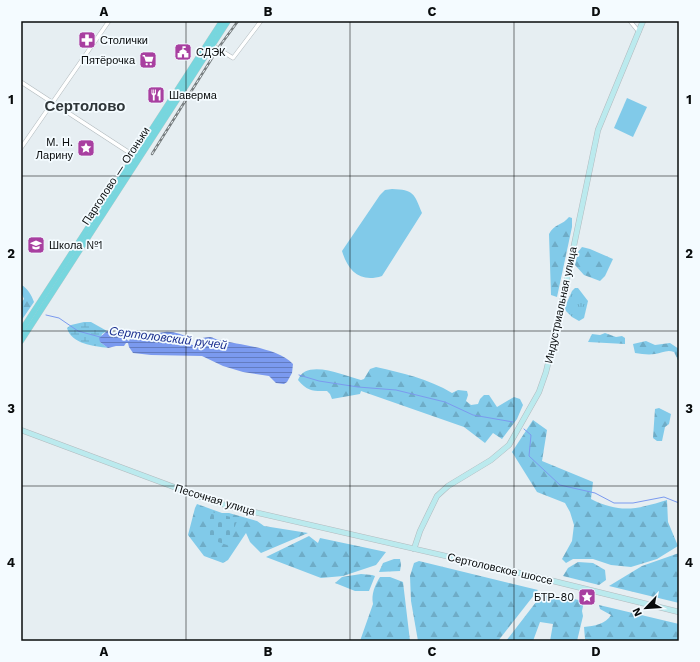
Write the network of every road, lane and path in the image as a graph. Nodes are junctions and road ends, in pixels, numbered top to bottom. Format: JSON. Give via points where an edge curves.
{"nodes":[{"id":1,"x":108,"y":21,"type":"edge"},
{"id":2,"x":222,"y":21,"type":"edge"},
{"id":3,"x":228,"y":21,"type":"edge"},
{"id":4,"x":261,"y":21,"type":"edge"},
{"id":5,"x":630,"y":21,"type":"edge"},
{"id":6,"x":643,"y":21,"type":"edge"},
{"id":7,"x":639,"y":32,"type":"junction"},
{"id":8,"x":212,"y":45,"type":"junction"},
{"id":9,"x":22,"y":83,"type":"edge"},
{"id":10,"x":52,"y":102,"type":"junction"},
{"id":11,"x":21,"y":148,"type":"edge"},
{"id":12,"x":137,"y":157,"type":"junction"},
{"id":13,"x":21,"y":331,"type":"edge"},
{"id":14,"x":21,"y":341,"type":"edge"},
{"id":15,"x":21,"y":430,"type":"edge"},
{"id":16,"x":414,"y":549,"type":"junction"},
{"id":17,"x":679,"y":612,"type":"edge"}],
"edges":[{"from":1,"to":10,"type":"street"},
{"from":2,"to":12,"type":"main road","name":"Парголово — Огоньки"},
{"from":3,"to":8,"type":"main road","name":"Парголово — Огоньки"},
{"from":4,"to":8,"type":"street","via":[[232,58]]},
{"from":5,"to":7,"type":"street"},
{"from":6,"to":7,"type":"main road","name":"Индустриальная улица"},
{"from":7,"to":16,"type":"main road","name":"Индустриальная улица","via":[[598,130],[556,329],[539,392],[509,445],[437,496]]},
{"from":8,"to":12,"type":"main road","name":"Парголово — Огоньки"},
{"from":9,"to":10,"type":"street"},
{"from":10,"to":11,"type":"street"},
{"from":10,"to":12,"type":"street"},
{"from":12,"to":13,"type":"main road","name":"Парголово — Огоньки"},
{"from":12,"to":14,"type":"main road","name":"Парголово — Огоньки"},
{"from":15,"to":16,"type":"main road","name":"Песочная улица","via":[[228,506]]},
{"from":16,"to":17,"type":"main road","name":"Сертоловское шоссе"}]}
